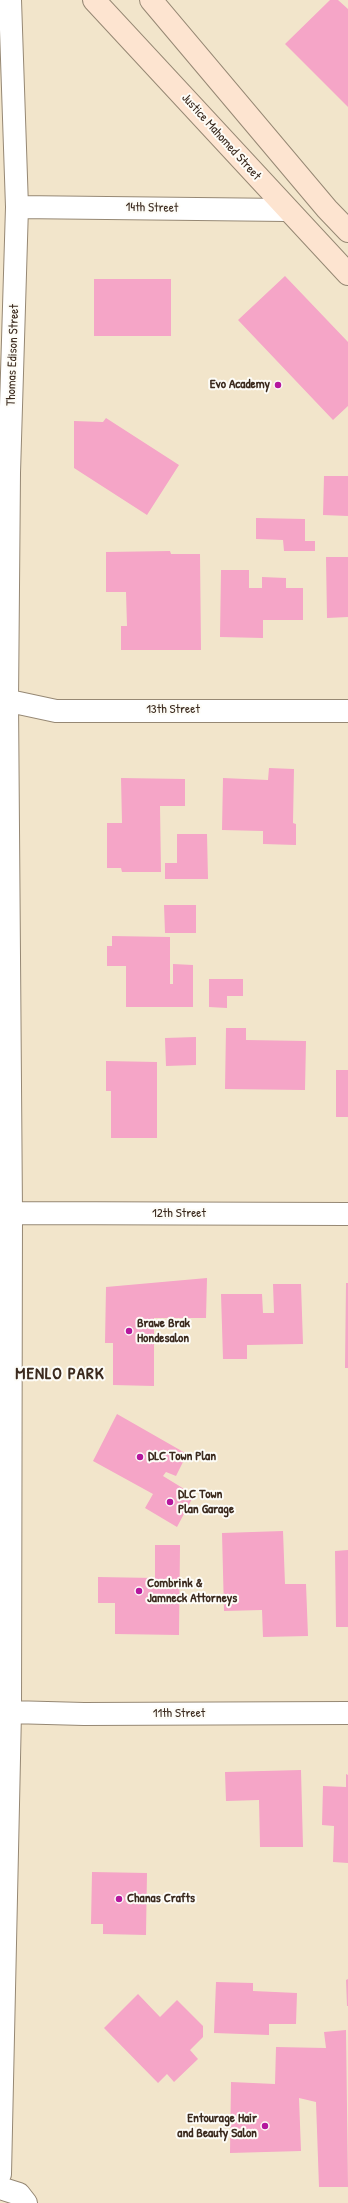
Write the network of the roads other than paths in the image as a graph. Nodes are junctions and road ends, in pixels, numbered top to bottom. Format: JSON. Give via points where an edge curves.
{"nodes":[{"id":1,"x":10,"y":0,"type":"edge"},
{"id":2,"x":94,"y":0,"type":"edge"},
{"id":3,"x":151,"y":0,"type":"edge"},
{"id":4,"x":17,"y":207,"type":"junction"},
{"id":5,"x":287,"y":210,"type":"junction"},
{"id":6,"x":348,"y":231,"type":"edge"},
{"id":7,"x":348,"y":274,"type":"edge"},
{"id":8,"x":4,"y":700,"type":"edge"},
{"id":9,"x":348,"y":711,"type":"edge"},
{"id":10,"x":10,"y":1213,"type":"junction"},
{"id":11,"x":348,"y":1214,"type":"edge"},
{"id":12,"x":10,"y":1712,"type":"junction"},
{"id":13,"x":348,"y":1713,"type":"edge"},
{"id":14,"x":2,"y":1902,"type":"edge"},
{"id":15,"x":0,"y":2174,"type":"edge"},
{"id":16,"x":0,"y":2188,"type":"edge"},
{"id":17,"x":26,"y":2203,"type":"edge"}],
"edges":[{"from":1,"to":4,"type":"street","name":"Thomas Edison Street"},
{"from":2,"to":5,"type":"main road","name":"Justice Mahomed Street"},
{"from":3,"to":6,"type":"main road"},
{"from":4,"to":5,"type":"street","name":"14th Street"},
{"from":4,"to":8,"type":"street","name":"Thomas Edison Street"},
{"from":5,"to":7,"type":"main road","name":"Justice Mahomed Street"},
{"from":8,"to":9,"type":"street","name":"13th Street","via":[[56,711]]},
{"from":8,"to":10,"type":"street","name":"Thomas Edison Street"},
{"from":10,"to":11,"type":"street","name":"12th Street"},
{"from":10,"to":12,"type":"street","name":"Thomas Edison Street"},
{"from":12,"to":13,"type":"street","name":"11th Street"},
{"from":12,"to":14,"type":"street","name":"Thomas Edison Street"},
{"from":14,"to":15,"type":"street","name":"Thomas Edison Street"},
{"from":16,"to":17,"type":"street","via":[[19,2194]]}]}
